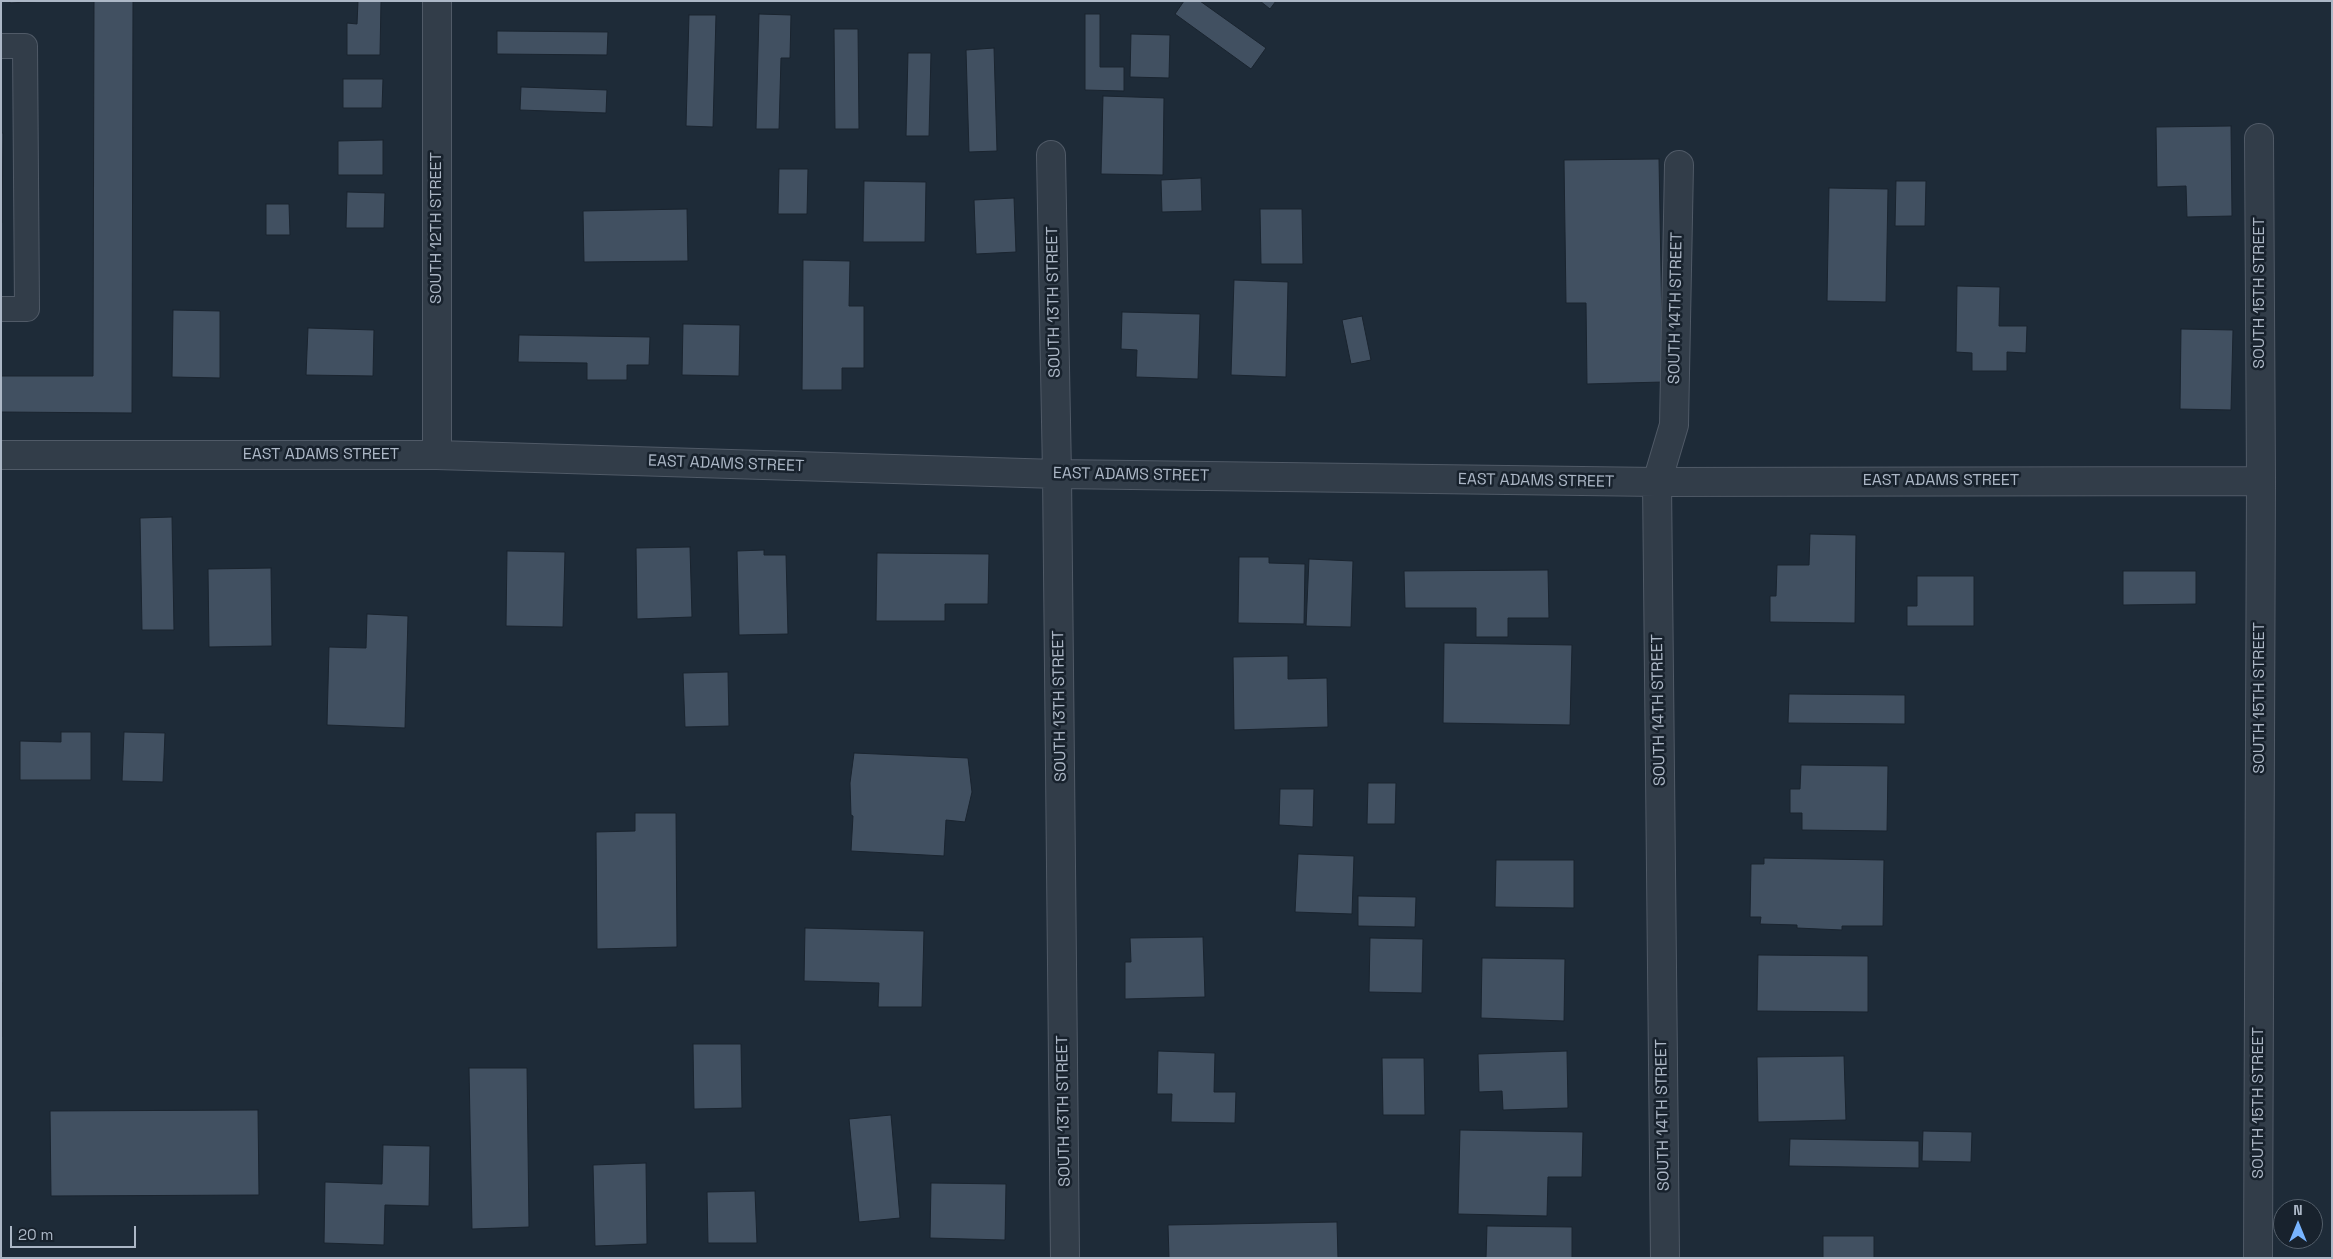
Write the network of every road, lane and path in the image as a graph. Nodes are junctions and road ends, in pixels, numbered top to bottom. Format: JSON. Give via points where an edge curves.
{"nodes":[{"id":1,"x":437,"y":1,"type":"edge"},
{"id":2,"x":1,"y":46,"type":"edge"},
{"id":3,"x":2258,"y":138,"type":"dead end"},
{"id":4,"x":1051,"y":155,"type":"dead end"},
{"id":5,"x":1679,"y":165,"type":"dead end"},
{"id":6,"x":1,"y":309,"type":"edge"},
{"id":7,"x":1,"y":455,"type":"edge"},
{"id":8,"x":437,"y":456,"type":"junction"},
{"id":9,"x":1057,"y":474,"type":"junction"},
{"id":10,"x":2261,"y":481,"type":"junction"},
{"id":11,"x":1657,"y":482,"type":"junction"},
{"id":12,"x":1065,"y":1258,"type":"edge"},
{"id":13,"x":1665,"y":1258,"type":"edge"},
{"id":14,"x":2258,"y":1258,"type":"edge"}],
"edges":[{"from":1,"to":8,"type":"street","name":"SOUTH 12TH STREET"},
{"from":2,"to":6,"type":"lane","via":[[25,46],[27,308]]},
{"from":3,"to":10,"type":"street","name":"SOUTH 15TH STREET"},
{"from":4,"to":9,"type":"street","name":"SOUTH 13TH STREET"},
{"from":5,"to":11,"type":"street","name":"SOUTH 14TH STREET","via":[[1674,425]]},
{"from":7,"to":8,"type":"street","name":"EAST ADAMS STREET"},
{"from":8,"to":9,"type":"street","name":"EAST ADAMS STREET"},
{"from":9,"to":11,"type":"street","name":"EAST ADAMS STREET"},
{"from":9,"to":12,"type":"street","name":"SOUTH 13TH STREET"},
{"from":10,"to":11,"type":"street","name":"EAST ADAMS STREET"},
{"from":10,"to":14,"type":"street","name":"SOUTH 15TH STREET"},
{"from":11,"to":13,"type":"street","name":"SOUTH 14TH STREET"}]}
